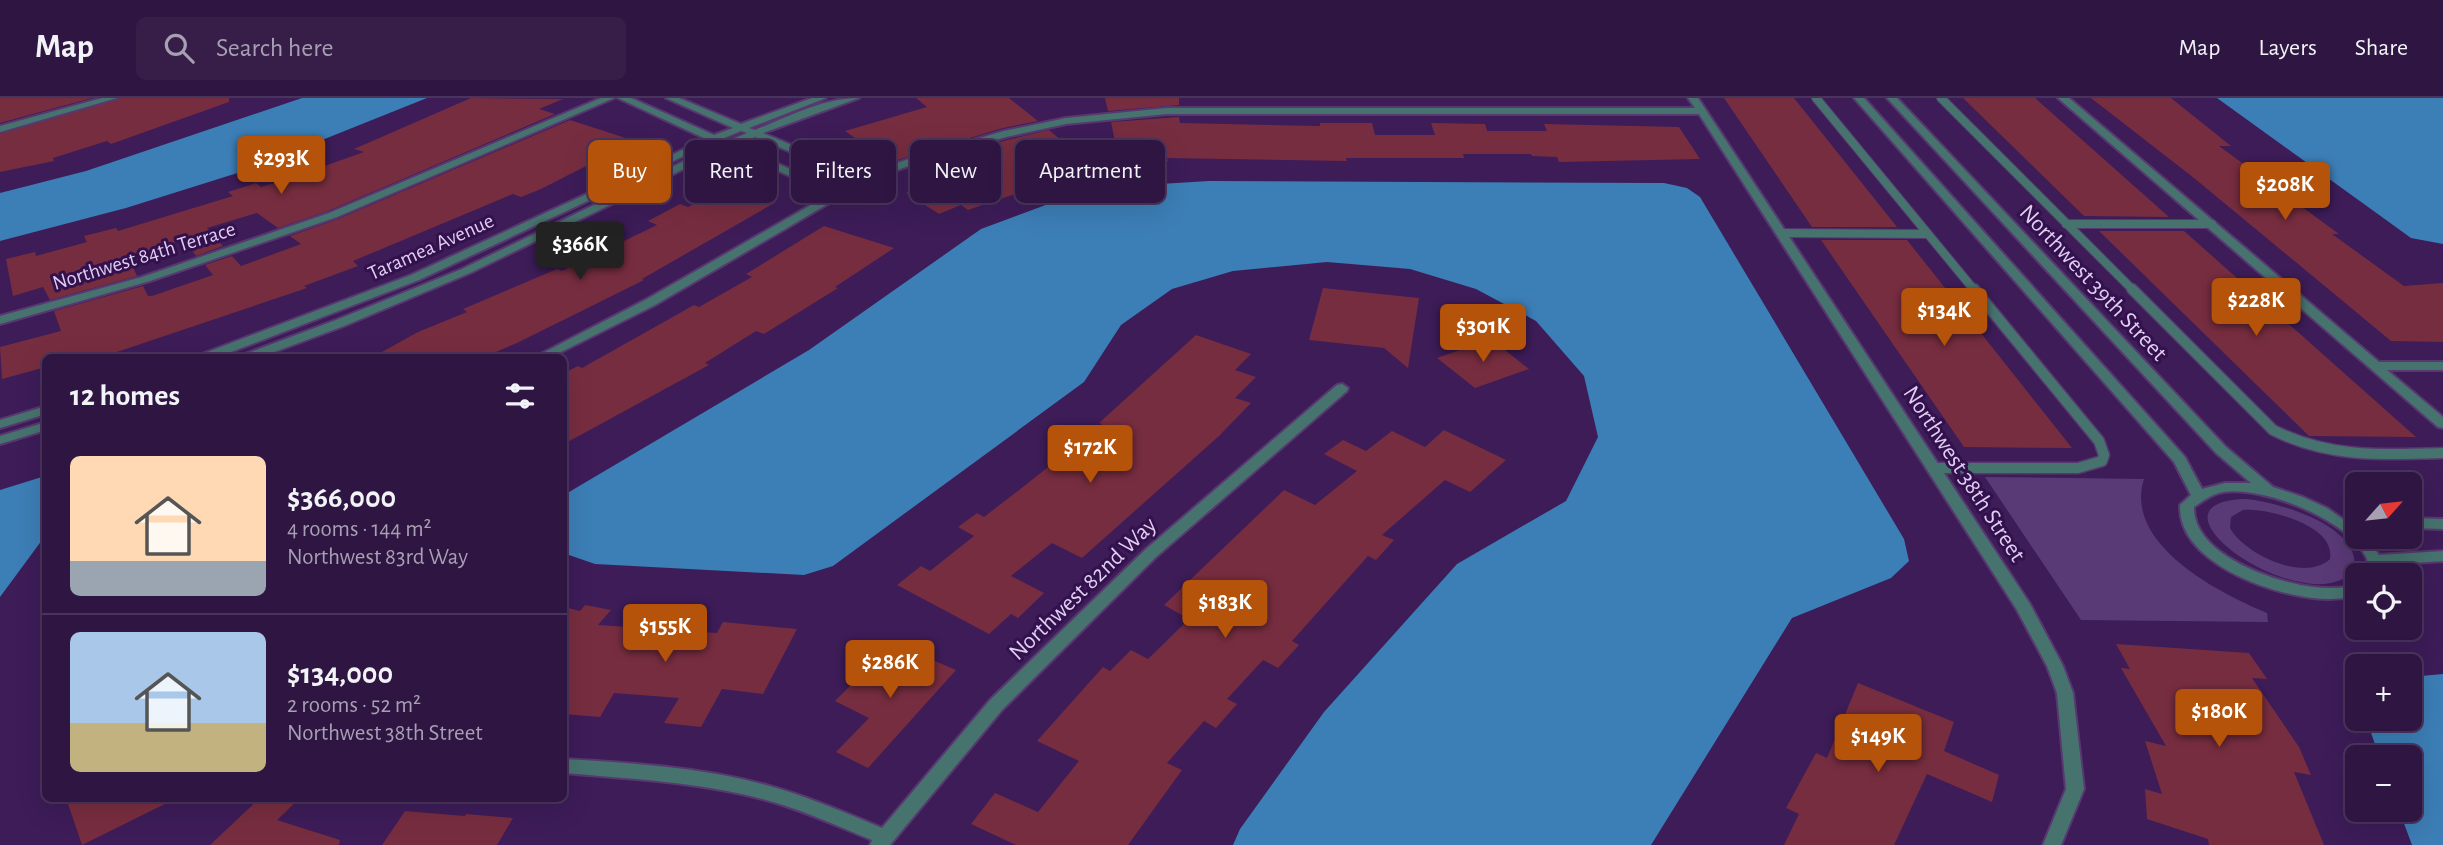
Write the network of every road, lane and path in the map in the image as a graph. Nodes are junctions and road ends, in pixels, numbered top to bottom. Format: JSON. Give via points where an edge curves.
{"nodes":[{"id":1,"x":112,"y":98,"type":"edge"},
{"id":2,"x":610,"y":98,"type":"edge"},
{"id":3,"x":623,"y":98,"type":"edge"},
{"id":4,"x":671,"y":98,"type":"edge"},
{"id":5,"x":821,"y":98,"type":"edge"},
{"id":6,"x":854,"y":98,"type":"edge"},
{"id":7,"x":1693,"y":98,"type":"edge"},
{"id":8,"x":1816,"y":98,"type":"edge"},
{"id":9,"x":1859,"y":98,"type":"edge"},
{"id":10,"x":1892,"y":98,"type":"edge"},
{"id":11,"x":1941,"y":98,"type":"edge"},
{"id":12,"x":2063,"y":98,"type":"edge"},
{"id":13,"x":1702,"y":111,"type":"junction"},
{"id":14,"x":738,"y":128,"type":"junction"},
{"id":15,"x":0,"y":129,"type":"edge"},
{"id":16,"x":754,"y":134,"type":"junction"},
{"id":17,"x":714,"y":138,"type":"junction"},
{"id":18,"x":718,"y":140,"type":"edge"},
{"id":19,"x":740,"y":140,"type":"edge"},
{"id":20,"x":791,"y":149,"type":"edge"},
{"id":21,"x":685,"y":163,"type":"edge"},
{"id":22,"x":896,"y":167,"type":"edge"},
{"id":23,"x":819,"y":203,"type":"edge"},
{"id":24,"x":2066,"y":224,"type":"junction"},
{"id":25,"x":2211,"y":224,"type":"junction"},
{"id":26,"x":1781,"y":233,"type":"junction"},
{"id":27,"x":1928,"y":234,"type":"junction"},
{"id":28,"x":0,"y":320,"type":"edge"},
{"id":29,"x":214,"y":354,"type":"edge"},
{"id":30,"x":257,"y":354,"type":"edge"},
{"id":31,"x":547,"y":354,"type":"edge"},
{"id":32,"x":2376,"y":366,"type":"junction"},
{"id":33,"x":2443,"y":366,"type":"edge"},
{"id":34,"x":1342,"y":388,"type":"dead end"},
{"id":35,"x":42,"y":411,"type":"edge"},
{"id":36,"x":0,"y":424,"type":"edge"},
{"id":37,"x":2443,"y":424,"type":"edge"},
{"id":38,"x":42,"y":427,"type":"edge"},
{"id":39,"x":0,"y":440,"type":"edge"},
{"id":40,"x":2443,"y":453,"type":"edge"},
{"id":41,"x":1933,"y":468,"type":"junction"},
{"id":42,"x":2268,"y":491,"type":"junction"},
{"id":43,"x":2197,"y":494,"type":"junction"},
{"id":44,"x":2334,"y":518,"type":"junction"},
{"id":45,"x":2345,"y":519,"type":"edge"},
{"id":46,"x":2422,"y":523,"type":"edge"},
{"id":47,"x":2443,"y":524,"type":"edge"},
{"id":48,"x":2345,"y":527,"type":"edge"},
{"id":49,"x":2443,"y":556,"type":"edge"},
{"id":50,"x":2387,"y":563,"type":"edge"},
{"id":51,"x":2345,"y":594,"type":"edge"},
{"id":52,"x":567,"y":766,"type":"edge"},
{"id":53,"x":882,"y":841,"type":"edge"},
{"id":54,"x":2052,"y":845,"type":"edge"}],
"edges":[{"from":1,"to":15,"type":"street"},
{"from":2,"to":28,"type":"street","name":"Northwest 84th Terrace","via":[[332,215],[146,279]]},
{"from":3,"to":17,"type":"street"},
{"from":4,"to":14,"type":"street"},
{"from":5,"to":14,"type":"street","name":"Taramea Avenue"},
{"from":6,"to":16,"type":"street","name":"Taramea Avenue"},
{"from":7,"to":13,"type":"street","name":"Northwest 38th Street"},
{"from":8,"to":27,"type":"lane"},
{"from":9,"to":43,"type":"street","name":"Northwest 39th Street","via":[[2180,460]]},
{"from":10,"to":42,"type":"street","name":"Northwest 39th Street","via":[[2221,450]]},
{"from":11,"to":24,"type":"lane"},
{"from":12,"to":25,"type":"street"},
{"from":13,"to":22,"type":"street","via":[[1167,111],[1066,121],[1003,134]]},
{"from":13,"to":26,"type":"street","name":"Northwest 38th Street"},
{"from":14,"to":16,"type":"street"},
{"from":14,"to":17,"type":"street","name":"Taramea Avenue"},
{"from":16,"to":19,"type":"street","name":"Taramea Avenue"},
{"from":16,"to":20,"type":"street"},
{"from":17,"to":18,"type":"street"},
{"from":17,"to":29,"type":"street","name":"Taramea Avenue","via":[[441,267]]},
{"from":21,"to":30,"type":"street","name":"Taramea Avenue","via":[[466,271]]},
{"from":23,"to":31,"type":"street","via":[[663,295]]},
{"from":24,"to":25,"type":"lane"},
{"from":24,"to":40,"type":"lane","via":[[2273,430],[2325,452]]},
{"from":25,"to":32,"type":"street"},
{"from":26,"to":27,"type":"lane"},
{"from":26,"to":41,"type":"street","name":"Northwest 38th Street"},
{"from":27,"to":41,"type":"lane","via":[[2099,441],[2104,455],[2102,461],[2078,468]]},
{"from":32,"to":33,"type":"street"},
{"from":32,"to":37,"type":"street"},
{"from":34,"to":53,"type":"street","name":"Northwest 82nd Way","via":[[1151,553],[1063,638],[996,705]]},
{"from":35,"to":36,"type":"street"},
{"from":38,"to":39,"type":"street"},
{"from":41,"to":54,"type":"street","name":"Northwest 38th Street","via":[[2024,608],[2065,693],[2075,789]]},
{"from":42,"to":43,"type":"street","via":[[2215,488]]},
{"from":42,"to":44,"type":"street"},
{"from":43,"to":51,"type":"street","via":[[2187,505],[2187,520],[2219,557],[2280,586],[2313,594]]},
{"from":44,"to":45,"type":"street"},
{"from":44,"to":48,"type":"street"},
{"from":46,"to":47,"type":"street"},
{"from":49,"to":50,"type":"street","via":[[2403,556]]},
{"from":52,"to":53,"type":"street","via":[[711,780],[794,801]]}]}
